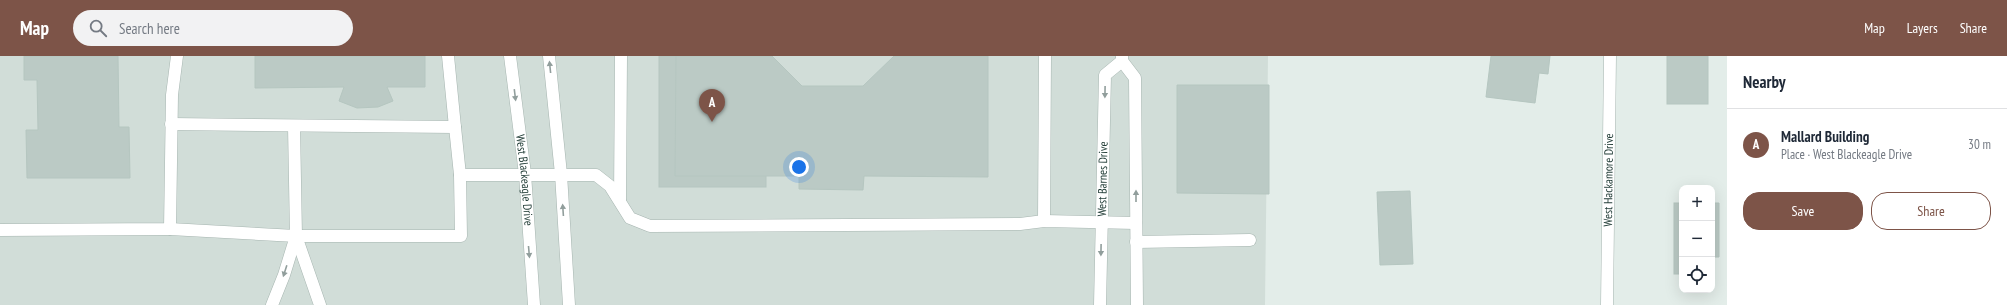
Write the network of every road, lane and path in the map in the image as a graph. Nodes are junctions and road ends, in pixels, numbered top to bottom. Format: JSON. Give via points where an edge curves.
{"nodes":[{"id":1,"x":177,"y":56,"type":"edge"},
{"id":2,"x":448,"y":56,"type":"edge"},
{"id":3,"x":510,"y":56,"type":"edge"},
{"id":4,"x":549,"y":56,"type":"edge"},
{"id":5,"x":622,"y":56,"type":"edge"},
{"id":6,"x":1045,"y":56,"type":"edge"},
{"id":7,"x":1610,"y":56,"type":"edge"},
{"id":8,"x":1122,"y":59,"type":"edge"},
{"id":9,"x":171,"y":124,"type":"junction"},
{"id":10,"x":294,"y":126,"type":"junction"},
{"id":11,"x":455,"y":127,"type":"junction"},
{"id":12,"x":525,"y":174,"type":"junction"},
{"id":13,"x":561,"y":174,"type":"junction"},
{"id":14,"x":460,"y":175,"type":"junction"},
{"id":15,"x":620,"y":201,"type":"junction"},
{"id":16,"x":1044,"y":221,"type":"junction"},
{"id":17,"x":1102,"y":222,"type":"junction"},
{"id":18,"x":1136,"y":223,"type":"junction"},
{"id":19,"x":170,"y":229,"type":"junction"},
{"id":20,"x":0,"y":230,"type":"edge"},
{"id":21,"x":296,"y":236,"type":"junction"},
{"id":22,"x":1250,"y":240,"type":"dead end"},
{"id":23,"x":1136,"y":242,"type":"junction"},
{"id":24,"x":272,"y":305,"type":"edge"},
{"id":25,"x":320,"y":305,"type":"edge"},
{"id":26,"x":534,"y":305,"type":"edge"},
{"id":27,"x":569,"y":305,"type":"edge"},
{"id":28,"x":1100,"y":305,"type":"edge"},
{"id":29,"x":1137,"y":305,"type":"edge"},
{"id":30,"x":1607,"y":305,"type":"edge"}],
"edges":[{"from":1,"to":9,"type":"street"},
{"from":2,"to":11,"type":"street"},
{"from":3,"to":12,"type":"street","name":"West Blackeagle Drive","one_way":true},
{"from":13,"to":4,"type":"street","one_way":true},
{"from":5,"to":15,"type":"street"},
{"from":6,"to":16,"type":"street"},
{"from":7,"to":30,"type":"street","name":"West Hackamore Drive"},
{"from":8,"to":17,"type":"street","name":"West Barnes Drive","one_way":true,"via":[[1105,75]]},
{"from":18,"to":8,"type":"street","name":"West Barnes Drive","one_way":true,"via":[[1135,78]]},
{"from":9,"to":10,"type":"street"},
{"from":9,"to":19,"type":"street"},
{"from":10,"to":11,"type":"street"},
{"from":10,"to":21,"type":"street"},
{"from":11,"to":14,"type":"street"},
{"from":12,"to":13,"type":"street"},
{"from":12,"to":14,"type":"street"},
{"from":12,"to":26,"type":"street","name":"West Blackeagle Drive","one_way":true},
{"from":13,"to":15,"type":"street","via":[[596,175],[610,186]]},
{"from":27,"to":13,"type":"street","one_way":true},
{"from":14,"to":21,"type":"street","via":[[461,236]]},
{"from":15,"to":16,"type":"street","via":[[630,218],[650,226],[1020,224]]},
{"from":16,"to":17,"type":"street"},
{"from":17,"to":18,"type":"street"},
{"from":17,"to":28,"type":"street","name":"West Barnes Drive","one_way":true},
{"from":18,"to":23,"type":"street","name":"West Barnes Drive"},
{"from":19,"to":20,"type":"street"},
{"from":19,"to":21,"type":"street"},
{"from":21,"to":24,"type":"street","one_way":true},
{"from":21,"to":25,"type":"street"},
{"from":22,"to":23,"type":"street"},
{"from":23,"to":29,"type":"street","name":"West Barnes Drive"}]}
